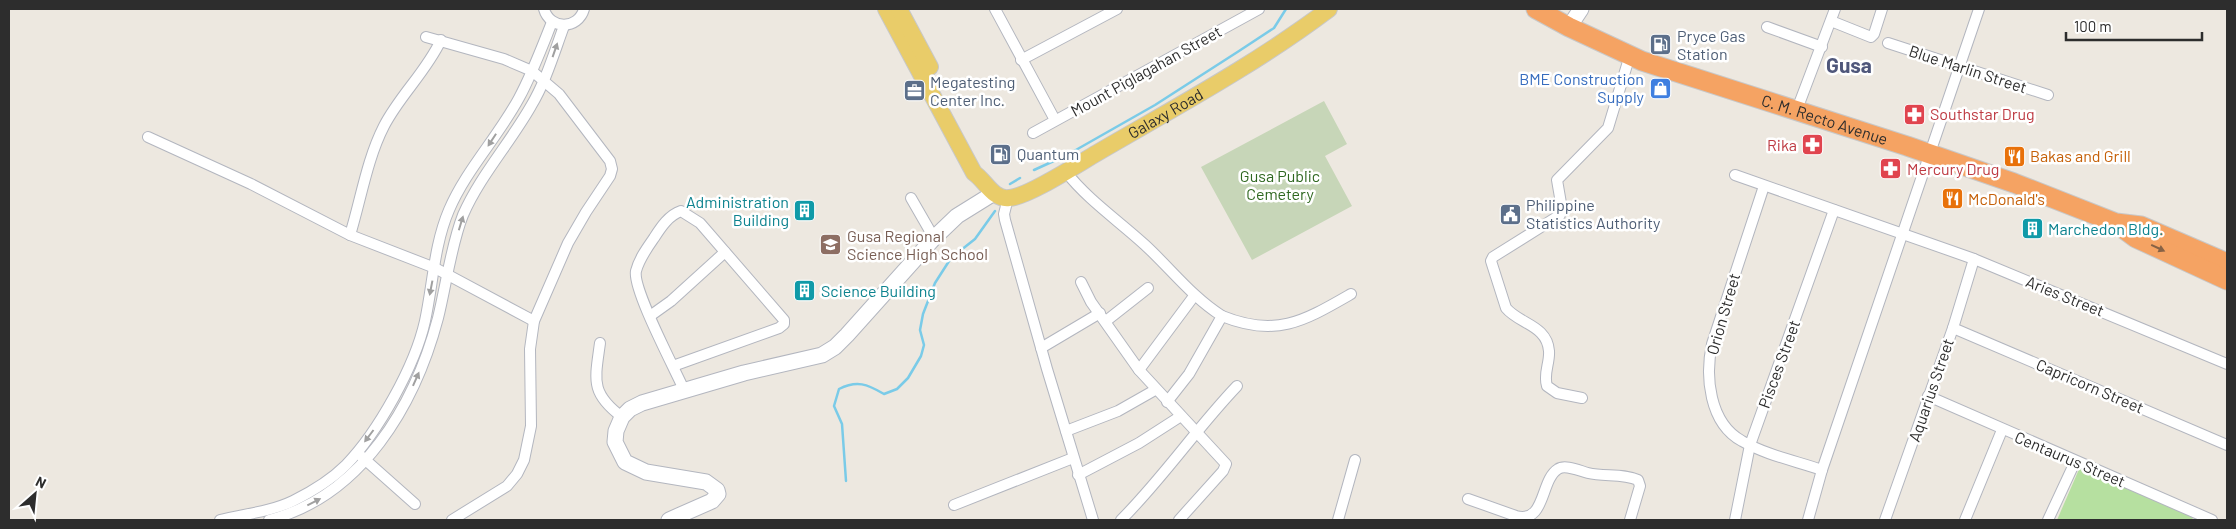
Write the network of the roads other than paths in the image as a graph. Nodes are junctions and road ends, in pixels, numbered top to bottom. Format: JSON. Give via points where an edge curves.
{"nodes":[{"id":1,"x":544,"y":9,"type":"edge"},
{"id":2,"x":584,"y":9,"type":"edge"},
{"id":3,"x":995,"y":9,"type":"edge"},
{"id":4,"x":1117,"y":9,"type":"edge"},
{"id":5,"x":1259,"y":9,"type":"edge"},
{"id":6,"x":1329,"y":9,"type":"edge"},
{"id":7,"x":1536,"y":9,"type":"edge"},
{"id":8,"x":1581,"y":9,"type":"edge"},
{"id":9,"x":1835,"y":9,"type":"edge"},
{"id":10,"x":1882,"y":9,"type":"edge"},
{"id":11,"x":1979,"y":9,"type":"edge"},
{"id":12,"x":893,"y":10,"type":"edge"},
{"id":13,"x":1831,"y":21,"type":"junction"},
{"id":14,"x":552,"y":22,"type":"junction"},
{"id":15,"x":564,"y":26,"type":"junction"},
{"id":16,"x":1569,"y":27,"type":"junction"},
{"id":17,"x":1767,"y":27,"type":"dead end"},
{"id":18,"x":426,"y":37,"type":"dead end"},
{"id":19,"x":441,"y":40,"type":"junction"},
{"id":20,"x":1888,"y":43,"type":"dead end"},
{"id":21,"x":1822,"y":47,"type":"junction"},
{"id":22,"x":1630,"y":56,"type":"junction"},
{"id":23,"x":1021,"y":60,"type":"junction"},
{"id":24,"x":1960,"y":67,"type":"junction"},
{"id":25,"x":532,"y":72,"type":"junction"},
{"id":26,"x":544,"y":81,"type":"junction"},
{"id":27,"x":2048,"y":95,"type":"dead end"},
{"id":28,"x":1796,"y":112,"type":"junction"},
{"id":29,"x":1055,"y":120,"type":"junction"},
{"id":30,"x":1033,"y":133,"type":"dead end"},
{"id":31,"x":148,"y":137,"type":"dead end"},
{"id":32,"x":1930,"y":155,"type":"junction"},
{"id":33,"x":1066,"y":172,"type":"junction"},
{"id":34,"x":1735,"y":175,"type":"dead end"},
{"id":35,"x":1764,"y":186,"type":"junction"},
{"id":36,"x":1001,"y":196,"type":"junction"},
{"id":37,"x":911,"y":198,"type":"dead end"},
{"id":38,"x":1834,"y":210,"type":"junction"},
{"id":39,"x":2116,"y":223,"type":"junction"},
{"id":40,"x":1902,"y":233,"type":"junction"},
{"id":41,"x":350,"y":235,"type":"junction"},
{"id":42,"x":934,"y":238,"type":"junction"},
{"id":43,"x":725,"y":252,"type":"junction"},
{"id":44,"x":1974,"y":259,"type":"junction"},
{"id":45,"x":2227,"y":263,"type":"edge"},
{"id":46,"x":435,"y":268,"type":"junction"},
{"id":47,"x":448,"y":275,"type":"junction"},
{"id":48,"x":2227,"y":280,"type":"edge"},
{"id":49,"x":1081,"y":282,"type":"dead end"},
{"id":50,"x":1148,"y":288,"type":"dead end"},
{"id":51,"x":1351,"y":294,"type":"dead end"},
{"id":52,"x":1194,"y":296,"type":"junction"},
{"id":53,"x":650,"y":316,"type":"junction"},
{"id":54,"x":1222,"y":316,"type":"junction"},
{"id":55,"x":1103,"y":317,"type":"junction"},
{"id":56,"x":534,"y":321,"type":"junction"},
{"id":57,"x":1953,"y":328,"type":"junction"},
{"id":58,"x":600,"y":343,"type":"dead end"},
{"id":59,"x":1040,"y":348,"type":"junction"},
{"id":60,"x":2227,"y":364,"type":"edge"},
{"id":61,"x":673,"y":366,"type":"junction"},
{"id":62,"x":1139,"y":370,"type":"junction"},
{"id":63,"x":1237,"y":386,"type":"dead end"},
{"id":64,"x":1155,"y":390,"type":"junction"},
{"id":65,"x":685,"y":392,"type":"junction"},
{"id":66,"x":1928,"y":396,"type":"junction"},
{"id":67,"x":1582,"y":398,"type":"dead end"},
{"id":68,"x":1167,"y":402,"type":"junction"},
{"id":69,"x":1180,"y":416,"type":"junction"},
{"id":70,"x":622,"y":417,"type":"junction"},
{"id":71,"x":2002,"y":430,"type":"junction"},
{"id":72,"x":1066,"y":431,"type":"junction"},
{"id":73,"x":1197,"y":432,"type":"junction"},
{"id":74,"x":2227,"y":444,"type":"edge"},
{"id":75,"x":1750,"y":445,"type":"junction"},
{"id":76,"x":356,"y":453,"type":"junction"},
{"id":77,"x":1073,"y":458,"type":"junction"},
{"id":78,"x":366,"y":460,"type":"junction"},
{"id":79,"x":1355,"y":460,"type":"dead end"},
{"id":80,"x":2076,"y":462,"type":"junction"},
{"id":81,"x":1822,"y":470,"type":"junction"},
{"id":82,"x":1078,"y":475,"type":"junction"},
{"id":83,"x":1468,"y":499,"type":"dead end"},
{"id":84,"x":415,"y":504,"type":"dead end"},
{"id":85,"x":954,"y":505,"type":"dead end"},
{"id":86,"x":240,"y":518,"type":"edge"},
{"id":87,"x":220,"y":520,"type":"edge"},
{"id":88,"x":269,"y":520,"type":"edge"},
{"id":89,"x":452,"y":520,"type":"edge"},
{"id":90,"x":669,"y":520,"type":"edge"},
{"id":91,"x":1093,"y":520,"type":"edge"},
{"id":92,"x":1121,"y":520,"type":"edge"},
{"id":93,"x":1179,"y":520,"type":"edge"},
{"id":94,"x":1338,"y":520,"type":"edge"},
{"id":95,"x":1630,"y":520,"type":"edge"},
{"id":96,"x":1734,"y":520,"type":"edge"},
{"id":97,"x":1808,"y":520,"type":"edge"},
{"id":98,"x":1885,"y":520,"type":"edge"},
{"id":99,"x":1965,"y":520,"type":"edge"},
{"id":100,"x":2048,"y":520,"type":"edge"},
{"id":101,"x":2208,"y":520,"type":"edge"}],
"edges":[{"from":1,"to":14,"type":"street"},
{"from":2,"to":15,"type":"street","via":[[576,22]]},
{"from":3,"to":23,"type":"street"},
{"from":4,"to":23,"type":"street"},
{"from":5,"to":29,"type":"street","name":"Mount Piglagahan Street"},
{"from":6,"to":33,"type":"main road","name":"Galaxy Road","via":[[1263,57]]},
{"from":7,"to":16,"type":"highway","name":"C. M. Recto Avenue"},
{"from":8,"to":16,"type":"main road"},
{"from":9,"to":13,"type":"street"},
{"from":10,"to":13,"type":"street","via":[[1871,36]]},
{"from":11,"to":24,"type":"street"},
{"from":12,"to":36,"type":"main road","via":[[982,168],[982,179]]},
{"from":13,"to":21,"type":"street"},
{"from":14,"to":15,"type":"street"},
{"from":14,"to":25,"type":"street"},
{"from":26,"to":15,"type":"street","one_way":true},
{"from":16,"to":22,"type":"highway","name":"C. M. Recto Avenue"},
{"from":17,"to":21,"type":"street"},
{"from":18,"to":19,"type":"street"},
{"from":19,"to":25,"type":"street","via":[[504,59]]},
{"from":19,"to":41,"type":"street","via":[[432,59],[383,128]]},
{"from":20,"to":24,"type":"street","name":"Blue Marlin Street"},
{"from":21,"to":28,"type":"street"},
{"from":22,"to":28,"type":"highway","name":"C. M. Recto Avenue"},
{"from":22,"to":67,"type":"street","via":[[1608,128],[1557,180],[1562,209],[1560,215],[1491,261],[1506,308],[1534,326],[1546,341],[1549,350],[1547,386],[1557,393]]},
{"from":23,"to":29,"type":"street"},
{"from":24,"to":27,"type":"street","name":"Blue Marlin Street"},
{"from":24,"to":32,"type":"street"},
{"from":25,"to":26,"type":"street"},
{"from":25,"to":46,"type":"street","one_way":true,"via":[[519,99],[456,194],[439,241]]},
{"from":47,"to":26,"type":"street","one_way":true,"via":[[468,206]]},
{"from":26,"to":56,"type":"street","via":[[572,109],[610,161],[612,169],[606,184],[568,243]]},
{"from":28,"to":32,"type":"highway","name":"C. M. Recto Avenue"},
{"from":29,"to":30,"type":"street","name":"Mount Piglagahan Street"},
{"from":31,"to":41,"type":"street","via":[[251,184]]},
{"from":32,"to":39,"type":"highway","name":"C. M. Recto Avenue","via":[[2014,183]]},
{"from":32,"to":40,"type":"street"},
{"from":33,"to":36,"type":"main road","name":"Galaxy Road","via":[[1021,195]]},
{"from":33,"to":52,"type":"street"},
{"from":34,"to":35,"type":"street","name":"Aries Street"},
{"from":35,"to":38,"type":"street","name":"Aries Street"},
{"from":35,"to":75,"type":"street","name":"Orion Street","via":[[1712,344],[1709,364],[1710,388],[1721,418],[1734,436]]},
{"from":36,"to":42,"type":"main road","via":[[957,216]]},
{"from":36,"to":59,"type":"street"},
{"from":37,"to":42,"type":"street"},
{"from":38,"to":40,"type":"street","name":"Aries Street"},
{"from":38,"to":75,"type":"street","name":"Pisces Street"},
{"from":39,"to":45,"type":"highway","name":"C. M. Recto Avenue","via":[[2159,232]]},
{"from":39,"to":48,"type":"highway","name":"C. M. Recto Avenue","one_way":true,"via":[[2136,238]]},
{"from":40,"to":44,"type":"street","name":"Aries Street"},
{"from":40,"to":81,"type":"street"},
{"from":41,"to":46,"type":"street"},
{"from":42,"to":65,"type":"main road","via":[[835,347],[822,356],[744,373]]},
{"from":43,"to":53,"type":"street"},
{"from":43,"to":53,"type":"street","via":[[700,223],[687,213],[676,212],[645,251],[636,271],[636,281]]},
{"from":43,"to":61,"type":"street","via":[[784,320],[784,324]]},
{"from":44,"to":57,"type":"street","name":"Aquarius Street"},
{"from":44,"to":60,"type":"street","name":"Aries Street"},
{"from":46,"to":47,"type":"street"},
{"from":46,"to":76,"type":"street","one_way":true,"via":[[425,323],[414,355],[379,422]]},
{"from":47,"to":56,"type":"street"},
{"from":78,"to":47,"type":"street","one_way":true,"via":[[403,408],[417,380],[438,319]]},
{"from":49,"to":55,"type":"street"},
{"from":50,"to":55,"type":"street"},
{"from":51,"to":54,"type":"street","via":[[1286,326],[1254,325]]},
{"from":52,"to":54,"type":"street"},
{"from":52,"to":62,"type":"street"},
{"from":53,"to":61,"type":"street"},
{"from":54,"to":68,"type":"street","via":[[1189,374]]},
{"from":55,"to":59,"type":"street"},
{"from":55,"to":62,"type":"street"},
{"from":56,"to":89,"type":"street","via":[[530,349],[531,426],[524,460],[506,486]]},
{"from":57,"to":66,"type":"street","name":"Aquarius Street"},
{"from":57,"to":74,"type":"street","name":"Capricorn Street"},
{"from":58,"to":70,"type":"street","via":[[596,379],[598,392],[607,406]]},
{"from":59,"to":72,"type":"street"},
{"from":61,"to":65,"type":"street"},
{"from":62,"to":64,"type":"street"},
{"from":63,"to":73,"type":"street"},
{"from":64,"to":68,"type":"street"},
{"from":64,"to":72,"type":"street","via":[[1118,411]]},
{"from":65,"to":70,"type":"main road","via":[[637,405]]},
{"from":66,"to":71,"type":"street","name":"Centaurus Street"},
{"from":66,"to":98,"type":"street","name":"Aquarius Street"},
{"from":68,"to":69,"type":"street"},
{"from":69,"to":73,"type":"street"},
{"from":69,"to":82,"type":"street","via":[[1139,443]]},
{"from":70,"to":90,"type":"main road","via":[[615,442],[625,462],[646,472],[706,482],[718,494],[712,502]]},
{"from":71,"to":80,"type":"street","name":"Centaurus Street"},
{"from":71,"to":99,"type":"street"},
{"from":72,"to":77,"type":"street"},
{"from":73,"to":92,"type":"street","via":[[1146,495]]},
{"from":73,"to":93,"type":"street","via":[[1224,460],[1226,467]]},
{"from":75,"to":81,"type":"street","name":"Orion Street"},
{"from":75,"to":96,"type":"street","name":"Pisces Street"},
{"from":76,"to":78,"type":"street"},
{"from":76,"to":86,"type":"street","via":[[329,480],[292,502]]},
{"from":77,"to":82,"type":"street"},
{"from":77,"to":85,"type":"street"},
{"from":78,"to":84,"type":"street"},
{"from":88,"to":78,"type":"street","one_way":true,"via":[[320,500],[338,488]]},
{"from":79,"to":94,"type":"street"},
{"from":80,"to":100,"type":"street"},
{"from":80,"to":101,"type":"street","name":"Centaurus Street"},
{"from":81,"to":97,"type":"street"},
{"from":82,"to":91,"type":"street"},
{"from":83,"to":95,"type":"street","via":[[1528,517],[1536,511],[1555,471],[1565,468],[1638,480],[1640,486]]},
{"from":86,"to":87,"type":"street"}]}
